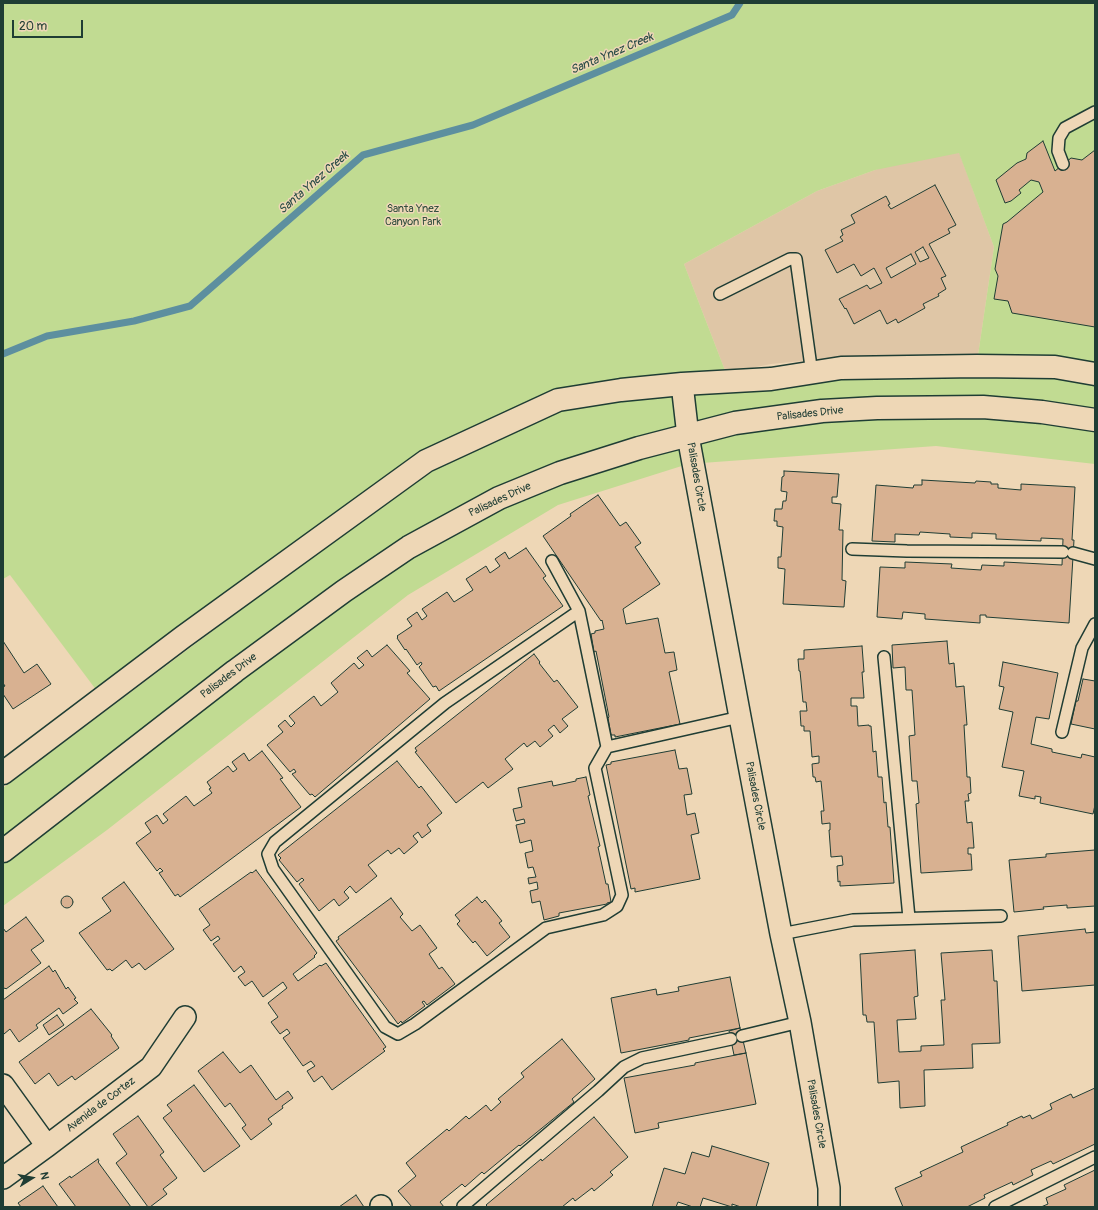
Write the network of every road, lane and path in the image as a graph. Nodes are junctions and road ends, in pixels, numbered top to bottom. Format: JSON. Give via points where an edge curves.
{"nodes":[{"id":1,"x":1095,"y":112,"type":"edge"},
{"id":2,"x":1064,"y":164,"type":"dead end"},
{"id":3,"x":720,"y":294,"type":"dead end"},
{"id":4,"x":812,"y":374,"type":"junction"},
{"id":5,"x":1095,"y":374,"type":"edge"},
{"id":6,"x":682,"y":384,"type":"junction"},
{"id":7,"x":1095,"y":420,"type":"edge"},
{"id":8,"x":688,"y":436,"type":"junction"},
{"id":9,"x":852,"y":549,"type":"dead end"},
{"id":10,"x":1095,"y":559,"type":"edge"},
{"id":11,"x":552,"y":560,"type":"dead end"},
{"id":12,"x":579,"y":611,"type":"junction"},
{"id":13,"x":1095,"y":624,"type":"edge"},
{"id":14,"x":884,"y":657,"type":"dead end"},
{"id":15,"x":740,"y":717,"type":"junction"},
{"id":16,"x":1062,"y":732,"type":"dead end"},
{"id":17,"x":606,"y":747,"type":"junction"},
{"id":18,"x":3,"y":773,"type":"edge"},
{"id":19,"x":3,"y":851,"type":"edge"},
{"id":20,"x":1001,"y":916,"type":"dead end"},
{"id":21,"x":909,"y":918,"type":"junction"},
{"id":22,"x":781,"y":934,"type":"junction"},
{"id":23,"x":185,"y":1018,"type":"dead end"},
{"id":24,"x":800,"y":1022,"type":"junction"},
{"id":25,"x":742,"y":1036,"type":"dead end"},
{"id":26,"x":731,"y":1039,"type":"dead end"},
{"id":27,"x":3,"y":1085,"type":"edge"},
{"id":28,"x":47,"y":1146,"type":"junction"},
{"id":29,"x":1095,"y":1157,"type":"edge"},
{"id":30,"x":3,"y":1178,"type":"edge"},
{"id":31,"x":463,"y":1206,"type":"dead end"},
{"id":32,"x":829,"y":1207,"type":"edge"},
{"id":33,"x":994,"y":1207,"type":"edge"}],
"edges":[{"from":1,"to":2,"type":"lane","via":[[1065,128],[1059,138],[1058,151]]},
{"from":3,"to":4,"type":"lane","via":[[790,259],[796,259]]},
{"from":4,"to":5,"type":"street","via":[[840,368],[977,366],[1055,367]]},
{"from":4,"to":6,"type":"street"},
{"from":6,"to":8,"type":"street","name":"Palisades Circle"},
{"from":6,"to":18,"type":"street","via":[[558,400],[426,461],[183,637]]},
{"from":7,"to":8,"type":"street","name":"Palisades Drive","via":[[983,407],[877,408],[822,411],[735,423]]},
{"from":8,"to":15,"type":"street","name":"Palisades Circle"},
{"from":8,"to":19,"type":"street","name":"Palisades Drive","via":[[560,473],[499,498],[409,547],[235,671]]},
{"from":9,"to":10,"type":"lane","via":[[1068,553]]},
{"from":11,"to":12,"type":"lane"},
{"from":12,"to":17,"type":"lane"},
{"from":12,"to":17,"type":"lane","via":[[446,703],[275,842],[268,854],[273,869],[386,1027],[398,1034],[415,1024],[546,928],[603,914],[617,906],[622,895],[595,768]]},
{"from":13,"to":16,"type":"lane","via":[[1082,648]]},
{"from":14,"to":21,"type":"lane"},
{"from":15,"to":17,"type":"lane"},
{"from":15,"to":22,"type":"street","name":"Palisades Circle"},
{"from":20,"to":21,"type":"lane"},
{"from":21,"to":22,"type":"lane","via":[[853,920]]},
{"from":22,"to":24,"type":"street","name":"Palisades Circle"},
{"from":23,"to":28,"type":"street","name":"Avenida de Cortez","via":[[151,1067]]},
{"from":24,"to":25,"type":"lane"},
{"from":24,"to":32,"type":"street","name":"Palisades Circle","via":[[829,1188]]},
{"from":26,"to":31,"type":"lane","via":[[642,1058],[624,1067]]},
{"from":27,"to":28,"type":"street"},
{"from":28,"to":30,"type":"street","name":"Avenida de Cortez"},
{"from":29,"to":33,"type":"lane"}]}
